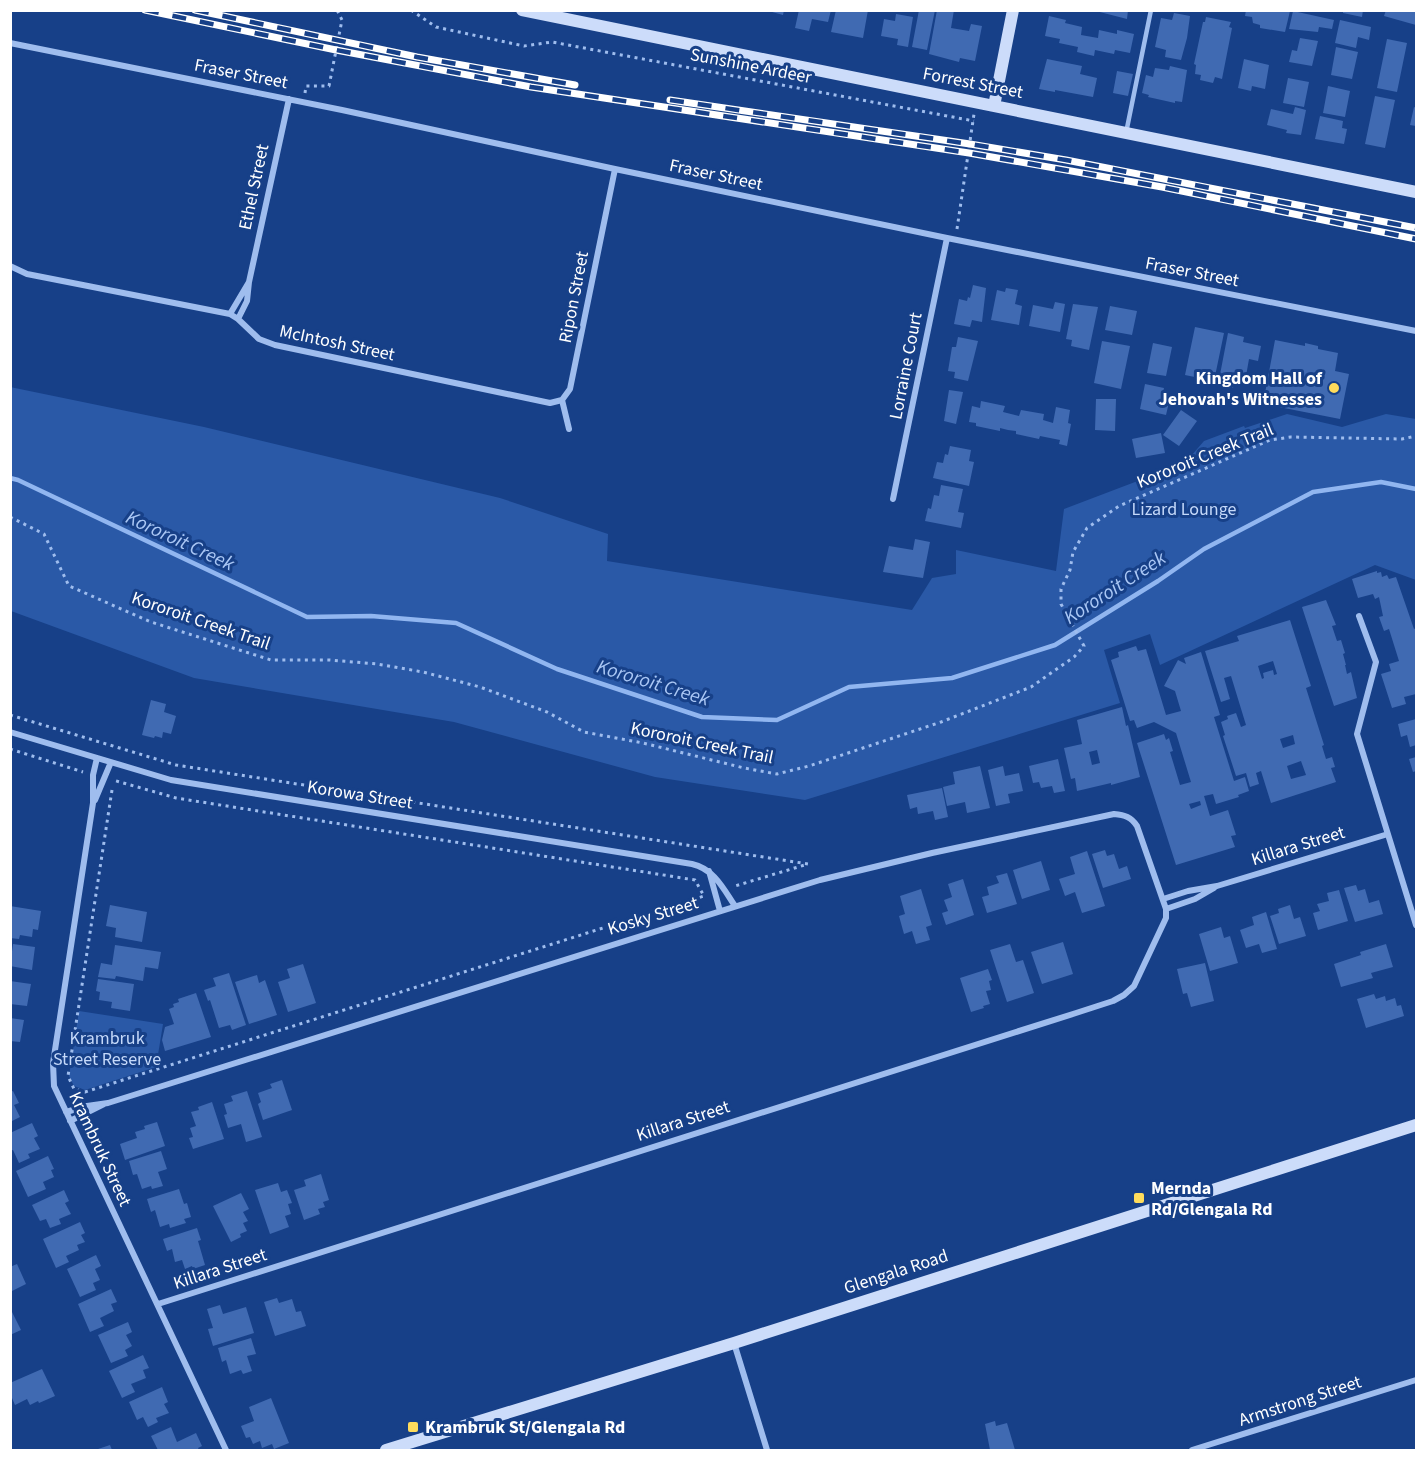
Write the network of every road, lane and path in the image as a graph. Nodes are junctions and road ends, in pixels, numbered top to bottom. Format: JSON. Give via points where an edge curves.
{"nodes":[{"id":1,"x":337,"y":10,"type":"edge"},
{"id":2,"x":411,"y":10,"type":"edge"},
{"id":3,"x":522,"y":10,"type":"edge"},
{"id":4,"x":1013,"y":10,"type":"edge"},
{"id":5,"x":1151,"y":10,"type":"edge"},
{"id":6,"x":10,"y":43,"type":"edge"},
{"id":7,"x":288,"y":99,"type":"junction"},
{"id":8,"x":303,"y":102,"type":"junction"},
{"id":9,"x":994,"y":106,"type":"junction"},
{"id":10,"x":1126,"y":133,"type":"junction"},
{"id":11,"x":615,"y":169,"type":"junction"},
{"id":12,"x":1416,"y":192,"type":"edge"},
{"id":13,"x":947,"y":238,"type":"junction"},
{"id":14,"x":955,"y":240,"type":"junction"},
{"id":15,"x":10,"y":266,"type":"edge"},
{"id":16,"x":249,"y":282,"type":"junction"},
{"id":17,"x":230,"y":314,"type":"junction"},
{"id":18,"x":238,"y":319,"type":"junction"},
{"id":19,"x":1416,"y":331,"type":"edge"},
{"id":20,"x":562,"y":400,"type":"junction"},
{"id":21,"x":569,"y":429,"type":"dead end"},
{"id":22,"x":1416,"y":436,"type":"edge"},
{"id":23,"x":893,"y":499,"type":"dead end"},
{"id":24,"x":10,"y":517,"type":"edge"},
{"id":25,"x":1359,"y":616,"type":"dead end"},
{"id":26,"x":10,"y":715,"type":"edge"},
{"id":27,"x":10,"y":732,"type":"edge"},
{"id":28,"x":10,"y":749,"type":"edge"},
{"id":29,"x":97,"y":758,"type":"junction"},
{"id":30,"x":111,"y":762,"type":"junction"},
{"id":31,"x":93,"y":775,"type":"junction"},
{"id":32,"x":105,"y":779,"type":"junction"},
{"id":33,"x":114,"y":780,"type":"junction"},
{"id":34,"x":93,"y":803,"type":"junction"},
{"id":35,"x":1388,"y":834,"type":"junction"},
{"id":36,"x":708,"y":871,"type":"junction"},
{"id":37,"x":1217,"y":886,"type":"junction"},
{"id":38,"x":724,"y":889,"type":"junction"},
{"id":39,"x":1163,"y":899,"type":"junction"},
{"id":40,"x":735,"y":906,"type":"junction"},
{"id":41,"x":1166,"y":909,"type":"junction"},
{"id":42,"x":720,"y":911,"type":"junction"},
{"id":43,"x":1416,"y":925,"type":"edge"},
{"id":44,"x":108,"y":1103,"type":"junction"},
{"id":45,"x":66,"y":1112,"type":"junction"},
{"id":46,"x":70,"y":1121,"type":"junction"},
{"id":47,"x":1416,"y":1125,"type":"edge"},
{"id":48,"x":158,"y":1304,"type":"junction"},
{"id":49,"x":734,"y":1343,"type":"junction"},
{"id":50,"x":1416,"y":1380,"type":"edge"},
{"id":51,"x":226,"y":1450,"type":"edge"},
{"id":52,"x":386,"y":1450,"type":"edge"},
{"id":53,"x":767,"y":1450,"type":"edge"},
{"id":54,"x":1192,"y":1450,"type":"edge"}],
"edges":[{"from":1,"to":8,"type":"path","via":[[342,20],[329,86],[306,86]]},
{"from":2,"to":14,"type":"path","name":"Sunshine Ardeer","via":[[436,27],[524,46],[552,42],[974,121]]},
{"from":3,"to":9,"type":"street","name":"Forrest Street"},
{"from":4,"to":9,"type":"street"},
{"from":5,"to":10,"type":"lane"},
{"from":6,"to":7,"type":"street","name":"Fraser Street"},
{"from":7,"to":8,"type":"street","name":"Fraser Street"},
{"from":7,"to":16,"type":"street","name":"Ethel Street"},
{"from":8,"to":11,"type":"street","name":"Fraser Street"},
{"from":9,"to":10,"type":"street","name":"Forrest Street"},
{"from":10,"to":12,"type":"street","name":"Forrest Street"},
{"from":11,"to":13,"type":"street","name":"Fraser Street"},
{"from":11,"to":20,"type":"street","name":"Ripon Street","via":[[570,389]]},
{"from":13,"to":14,"type":"street","name":"Fraser Street"},
{"from":13,"to":23,"type":"street","name":"Lorraine Court"},
{"from":14,"to":19,"type":"street","name":"Fraser Street"},
{"from":15,"to":17,"type":"street","name":"McIntosh Street","via":[[27,274]]},
{"from":16,"to":17,"type":"street","name":"Ethel Street"},
{"from":16,"to":18,"type":"street","name":"Ethel Street","via":[[247,301]]},
{"from":17,"to":18,"type":"street","name":"McIntosh Street"},
{"from":18,"to":20,"type":"street","name":"McIntosh Street","via":[[258,339],[275,345],[550,402]]},
{"from":20,"to":21,"type":"street"},
{"from":22,"to":24,"type":"path","name":"Kororoit Creek Trail","via":[[1270,440],[1119,506],[1087,528],[1073,552],[1061,589],[1061,604],[1084,646],[1074,657],[1031,687],[941,722],[777,774],[584,732],[547,712],[480,687],[423,672],[329,660],[271,660],[151,622],[69,586],[44,534]]},
{"from":25,"to":35,"type":"street","via":[[1376,662],[1357,734]]},
{"from":26,"to":38,"type":"path","via":[[176,765],[808,864]]},
{"from":27,"to":29,"type":"street","name":"Korowa Street"},
{"from":28,"to":31,"type":"path"},
{"from":29,"to":30,"type":"street","name":"Korowa Street"},
{"from":29,"to":31,"type":"street","name":"Krambruk Street"},
{"from":30,"to":32,"type":"street","name":"Krambruk Street"},
{"from":30,"to":36,"type":"street","name":"Korowa Street","via":[[171,780],[692,864]]},
{"from":31,"to":34,"type":"street","name":"Krambruk Street"},
{"from":32,"to":33,"type":"path"},
{"from":32,"to":34,"type":"street","name":"Krambruk Street"},
{"from":33,"to":33,"type":"path","via":[[176,798],[695,880],[704,896],[85,1092],[74,1089],[68,1076]]},
{"from":34,"to":45,"type":"street","name":"Krambruk Street","via":[[53,1064],[54,1086]]},
{"from":35,"to":37,"type":"street","name":"Killara Street"},
{"from":35,"to":43,"type":"street"},
{"from":36,"to":38,"type":"street"},
{"from":36,"to":42,"type":"street"},
{"from":37,"to":39,"type":"street","name":"Killara Street"},
{"from":37,"to":41,"type":"street","name":"Killara Street"},
{"from":38,"to":40,"type":"street"},
{"from":39,"to":40,"type":"street","name":"Kosky Street","via":[[1137,826],[1126,816],[1114,814],[865,869]]},
{"from":39,"to":41,"type":"street"},
{"from":40,"to":42,"type":"street","name":"Kosky Street"},
{"from":41,"to":48,"type":"street","name":"Killara Street","via":[[1162,928],[1134,986],[1113,1001]]},
{"from":42,"to":44,"type":"street","name":"Kosky Street"},
{"from":44,"to":45,"type":"street","name":"Kosky Street"},
{"from":44,"to":46,"type":"street","name":"Kosky Street"},
{"from":45,"to":46,"type":"street","name":"Krambruk Street"},
{"from":46,"to":48,"type":"street","name":"Krambruk Street"},
{"from":47,"to":49,"type":"street","name":"Glengala Road"},
{"from":48,"to":51,"type":"street","name":"Krambruk Street"},
{"from":49,"to":52,"type":"street","name":"Glengala Road"},
{"from":49,"to":53,"type":"street"},
{"from":50,"to":54,"type":"street","name":"Armstrong Street"}]}
